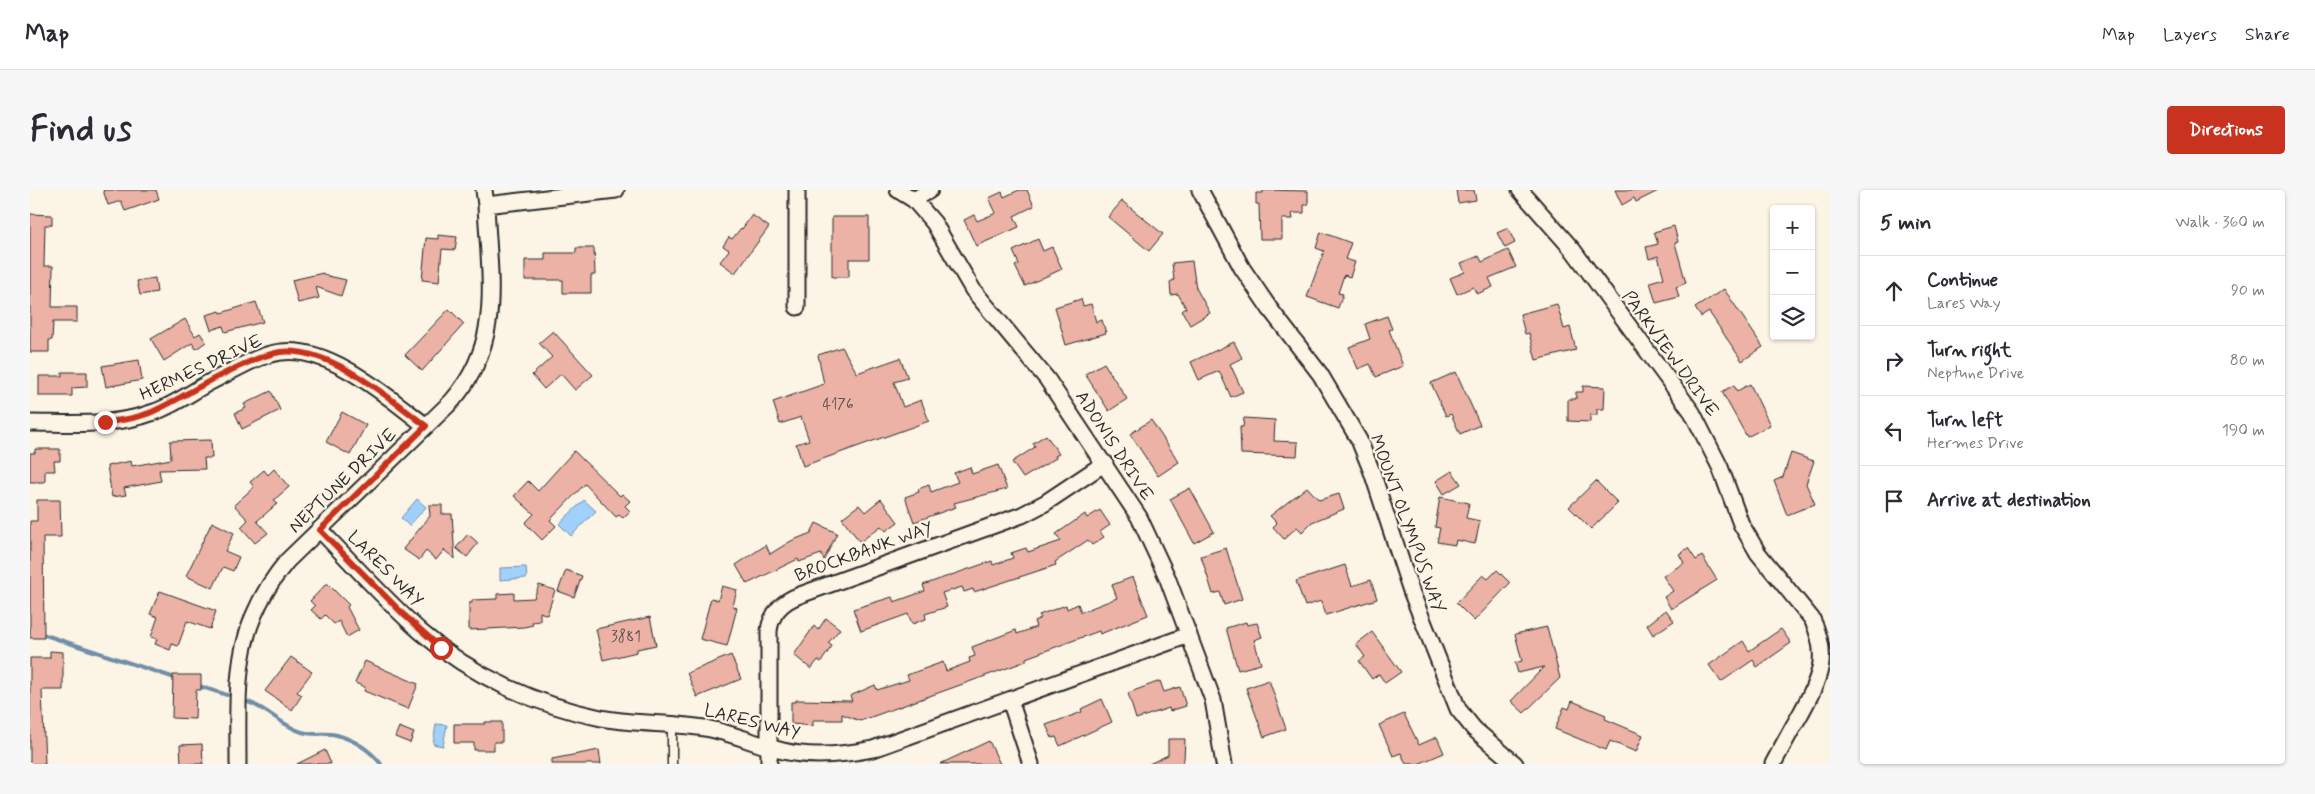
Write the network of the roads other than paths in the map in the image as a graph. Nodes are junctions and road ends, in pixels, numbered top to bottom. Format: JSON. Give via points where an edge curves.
{"nodes":[{"id":1,"x":616,"y":190,"type":"edge"},
{"id":2,"x":797,"y":190,"type":"edge"},
{"id":3,"x":898,"y":190,"type":"edge"},
{"id":4,"x":930,"y":190,"type":"edge"},
{"id":5,"x":1200,"y":190,"type":"edge"},
{"id":6,"x":1520,"y":190,"type":"edge"},
{"id":7,"x":485,"y":197,"type":"edge"},
{"id":8,"x":914,"y":200,"type":"junction"},
{"id":9,"x":797,"y":307,"type":"dead end"},
{"id":10,"x":30,"y":423,"type":"edge"},
{"id":11,"x":426,"y":426,"type":"junction"},
{"id":12,"x":1105,"y":463,"type":"junction"},
{"id":13,"x":320,"y":530,"type":"junction"},
{"id":14,"x":1189,"y":635,"type":"junction"},
{"id":15,"x":1010,"y":700,"type":"junction"},
{"id":16,"x":672,"y":726,"type":"junction"},
{"id":17,"x":769,"y":747,"type":"junction"},
{"id":18,"x":238,"y":764,"type":"edge"},
{"id":19,"x":672,"y":764,"type":"edge"},
{"id":20,"x":769,"y":764,"type":"edge"},
{"id":21,"x":1030,"y":764,"type":"edge"},
{"id":22,"x":1224,"y":764,"type":"edge"},
{"id":23,"x":1515,"y":764,"type":"edge"},
{"id":24,"x":1773,"y":764,"type":"edge"}],
"edges":[{"from":1,"to":7,"type":"street"},
{"from":2,"to":9,"type":"street"},
{"from":3,"to":8,"type":"street","name":"ADONIS DRIVE"},
{"from":4,"to":8,"type":"street"},
{"from":5,"to":23,"type":"street","name":"MOUNT OLYMPUS WAY","via":[[1242,268],[1320,374],[1359,440],[1411,592],[1458,708],[1474,729]]},
{"from":6,"to":24,"type":"street","name":"PARKVIEW DRIVE","via":[[1573,250],[1692,412],[1720,467],[1741,524],[1758,553],[1819,631],[1823,646],[1820,678]]},
{"from":7,"to":11,"type":"street","name":"NEPTUNE DRIVE","via":[[491,302],[486,339],[471,377]]},
{"from":8,"to":12,"type":"street","name":"ADONIS DRIVE","via":[[942,235],[974,290],[1036,364]]},
{"from":10,"to":11,"type":"street","name":"HERMES DRIVE","via":[[131,419],[156,412],[260,358],[290,352],[317,358],[350,372]]},
{"from":11,"to":13,"type":"street","name":"NEPTUNE DRIVE"},
{"from":12,"to":14,"type":"street","name":"ADONIS DRIVE","via":[[1152,543]]},
{"from":12,"to":17,"type":"street","name":"BROCKBANK WAY","via":[[1045,504],[1022,515],[782,604],[774,614],[769,631]]},
{"from":13,"to":16,"type":"street","name":"LARES WAY","via":[[422,632],[484,675],[529,697],[577,712],[624,722]]},
{"from":13,"to":18,"type":"street","name":"NEPTUNE DRIVE","via":[[277,574],[247,629],[239,667]]},
{"from":14,"to":15,"type":"street","name":"LARES WAY"},
{"from":14,"to":22,"type":"street","name":"ADONIS DRIVE","via":[[1213,700]]},
{"from":15,"to":17,"type":"street","name":"LARES WAY","via":[[857,752],[809,755]]},
{"from":15,"to":21,"type":"street"},
{"from":16,"to":17,"type":"street","name":"LARES WAY","via":[[711,729]]},
{"from":16,"to":19,"type":"lane"},
{"from":17,"to":20,"type":"street","name":"BROCKBANK WAY"}]}
